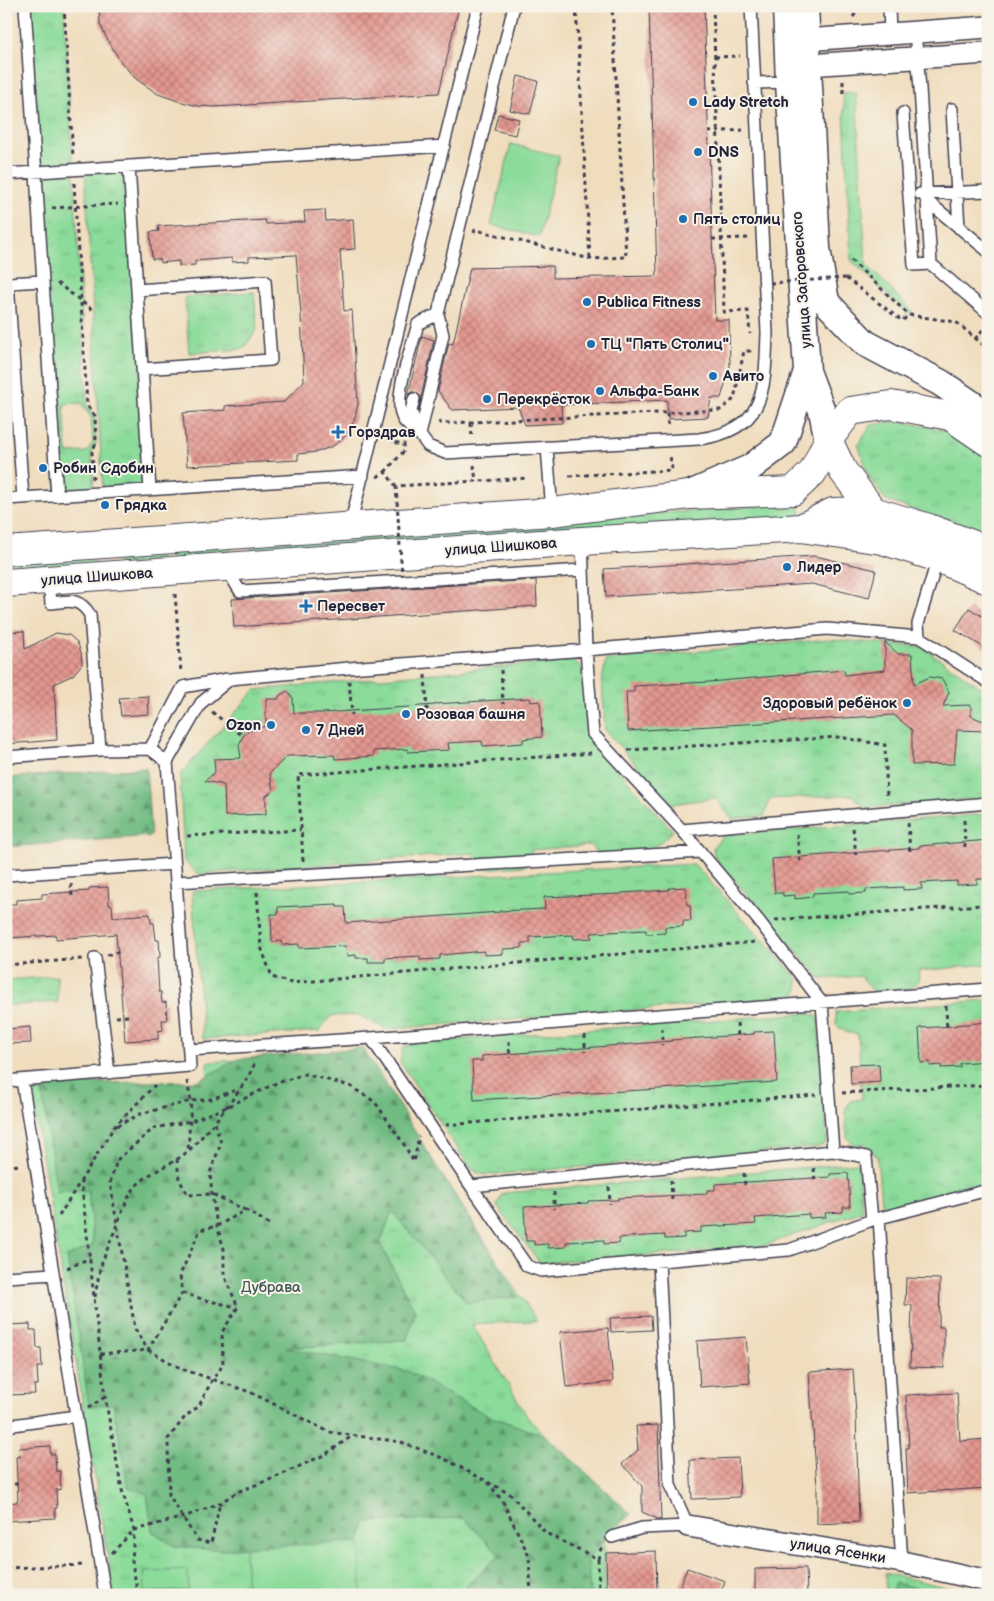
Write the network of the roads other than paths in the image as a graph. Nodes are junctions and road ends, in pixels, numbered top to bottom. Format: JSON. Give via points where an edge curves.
{"nodes":[{"id":1,"x":25,"y":6,"type":"edge"},
{"id":2,"x":478,"y":6,"type":"edge"},
{"id":3,"x":514,"y":6,"type":"edge"},
{"id":4,"x":751,"y":6,"type":"edge"},
{"id":5,"x":786,"y":6,"type":"edge"},
{"id":6,"x":805,"y":6,"type":"edge"},
{"id":7,"x":889,"y":6,"type":"edge"},
{"id":8,"x":988,"y":27,"type":"edge"},
{"id":9,"x":915,"y":32,"type":"junction"},
{"id":10,"x":890,"y":34,"type":"junction"},
{"id":11,"x":988,"y":52,"type":"edge"},
{"id":12,"x":917,"y":58,"type":"junction"},
{"id":13,"x":795,"y":59,"type":"junction"},
{"id":14,"x":754,"y":83,"type":"junction"},
{"id":15,"x":952,"y":109,"type":"dead end"},
{"id":16,"x":903,"y":113,"type":"dead end"},
{"id":17,"x":444,"y":146,"type":"junction"},
{"id":18,"x":130,"y":166,"type":"junction"},
{"id":19,"x":36,"y":172,"type":"junction"},
{"id":20,"x":6,"y":174,"type":"edge"},
{"id":21,"x":988,"y":191,"type":"edge"},
{"id":22,"x":957,"y":192,"type":"junction"},
{"id":23,"x":909,"y":195,"type":"junction"},
{"id":24,"x":926,"y":197,"type":"junction"},
{"id":25,"x":960,"y":228,"type":"junction"},
{"id":26,"x":988,"y":251,"type":"edge"},
{"id":27,"x":931,"y":264,"type":"junction"},
{"id":28,"x":42,"y":276,"type":"junction"},
{"id":29,"x":137,"y":290,"type":"junction"},
{"id":30,"x":988,"y":313,"type":"edge"},
{"id":31,"x":438,"y":314,"type":"junction"},
{"id":32,"x":142,"y":369,"type":"junction"},
{"id":33,"x":807,"y":371,"type":"junction"},
{"id":34,"x":414,"y":399,"type":"dead end"},
{"id":35,"x":988,"y":414,"type":"edge"},
{"id":36,"x":420,"y":435,"type":"junction"},
{"id":37,"x":828,"y":440,"type":"junction"},
{"id":38,"x":988,"y":442,"type":"edge"},
{"id":39,"x":547,"y":447,"type":"junction"},
{"id":40,"x":363,"y":476,"type":"junction"},
{"id":41,"x":150,"y":490,"type":"junction"},
{"id":42,"x":689,"y":495,"type":"junction"},
{"id":43,"x":57,"y":496,"type":"junction"},
{"id":44,"x":6,"y":498,"type":"edge"},
{"id":45,"x":23,"y":498,"type":"junction"},
{"id":46,"x":873,"y":511,"type":"junction"},
{"id":47,"x":552,"y":512,"type":"junction"},
{"id":48,"x":350,"y":526,"type":"junction"},
{"id":49,"x":801,"y":528,"type":"junction"},
{"id":50,"x":240,"y":534,"type":"junction"},
{"id":51,"x":582,"y":541,"type":"junction"},
{"id":52,"x":105,"y":544,"type":"junction"},
{"id":53,"x":988,"y":550,"type":"edge"},
{"id":54,"x":6,"y":551,"type":"edge"},
{"id":55,"x":938,"y":558,"type":"junction"},
{"id":56,"x":234,"y":566,"type":"junction"},
{"id":57,"x":583,"y":570,"type":"junction"},
{"id":58,"x":107,"y":576,"type":"junction"},
{"id":59,"x":49,"y":580,"type":"junction"},
{"id":60,"x":988,"y":580,"type":"edge"},
{"id":61,"x":6,"y":583,"type":"edge"},
{"id":62,"x":919,"y":637,"type":"junction"},
{"id":63,"x":586,"y":650,"type":"junction"},
{"id":64,"x":230,"y":679,"type":"junction"},
{"id":65,"x":988,"y":682,"type":"edge"},
{"id":66,"x":150,"y":749,"type":"junction"},
{"id":67,"x":100,"y":750,"type":"junction"},
{"id":68,"x":6,"y":757,"type":"edge"},
{"id":69,"x":167,"y":762,"type":"junction"},
{"id":70,"x":988,"y":803,"type":"edge"},
{"id":71,"x":682,"y":830,"type":"junction"},
{"id":72,"x":701,"y":852,"type":"junction"},
{"id":73,"x":174,"y":864,"type":"junction"},
{"id":74,"x":6,"y":875,"type":"edge"},
{"id":75,"x":176,"y":882,"type":"junction"},
{"id":76,"x":95,"y":958,"type":"road end"},
{"id":77,"x":988,"y":989,"type":"edge"},
{"id":78,"x":822,"y":1003,"type":"junction"},
{"id":79,"x":371,"y":1038,"type":"junction"},
{"id":80,"x":189,"y":1050,"type":"junction"},
{"id":81,"x":109,"y":1073,"type":"junction"},
{"id":82,"x":22,"y":1080,"type":"junction"},
{"id":83,"x":6,"y":1081,"type":"edge"},
{"id":84,"x":833,"y":1151,"type":"junction"},
{"id":85,"x":471,"y":1186,"type":"junction"},
{"id":86,"x":988,"y":1190,"type":"edge"},
{"id":87,"x":876,"y":1219,"type":"junction"},
{"id":88,"x":659,"y":1261,"type":"junction"},
{"id":89,"x":53,"y":1274,"type":"junction"},
{"id":90,"x":6,"y":1277,"type":"edge"},
{"id":91,"x":76,"y":1416,"type":"junction"},
{"id":92,"x":6,"y":1426,"type":"edge"},
{"id":93,"x":688,"y":1526,"type":"junction"},
{"id":94,"x":612,"y":1536,"type":"dead end"},
{"id":95,"x":902,"y":1562,"type":"junction"},
{"id":96,"x":988,"y":1581,"type":"edge"},
{"id":97,"x":105,"y":1595,"type":"edge"}],
"edges":[{"from":1,"to":19,"type":"lane"},
{"from":2,"to":17,"type":"lane"},
{"from":3,"to":31,"type":"lane"},
{"from":4,"to":14,"type":"lane"},
{"from":5,"to":13,"type":"street","name":"улица Загоровского"},
{"from":6,"to":13,"type":"street","name":"улица Загоровского"},
{"from":7,"to":10,"type":"lane"},
{"from":8,"to":9,"type":"street"},
{"from":9,"to":10,"type":"street"},
{"from":9,"to":12,"type":"lane"},
{"from":10,"to":13,"type":"street"},
{"from":11,"to":12,"type":"street"},
{"from":12,"to":13,"type":"street"},
{"from":12,"to":24,"type":"lane"},
{"from":13,"to":14,"type":"lane"},
{"from":13,"to":33,"type":"street","name":"улица Загоровского"},
{"from":13,"to":35,"type":"street","name":"улица Загоровского","via":[[826,302],[865,343],[941,383]]},
{"from":14,"to":39,"type":"lane","via":[[766,334],[761,398],[751,416],[737,428],[717,437]]},
{"from":15,"to":22,"type":"lane"},
{"from":16,"to":23,"type":"lane"},
{"from":17,"to":18,"type":"lane"},
{"from":17,"to":40,"type":"lane"},
{"from":18,"to":19,"type":"lane"},
{"from":18,"to":29,"type":"lane"},
{"from":19,"to":20,"type":"lane"},
{"from":19,"to":28,"type":"lane"},
{"from":21,"to":22,"type":"lane"},
{"from":22,"to":24,"type":"lane"},
{"from":22,"to":25,"type":"lane"},
{"from":23,"to":24,"type":"lane"},
{"from":23,"to":27,"type":"lane","via":[[914,265]]},
{"from":24,"to":25,"type":"lane"},
{"from":24,"to":27,"type":"lane"},
{"from":25,"to":26,"type":"lane"},
{"from":27,"to":30,"type":"lane"},
{"from":28,"to":43,"type":"lane"},
{"from":28,"to":45,"type":"lane","via":[[8,284]]},
{"from":29,"to":32,"type":"lane"},
{"from":29,"to":32,"type":"lane","via":[[265,281],[272,360]]},
{"from":31,"to":36,"type":"lane","via":[[443,335]]},
{"from":31,"to":36,"type":"lane","via":[[418,324],[400,393],[403,420]]},
{"from":32,"to":41,"type":"lane"},
{"from":33,"to":37,"type":"street","via":[[822,411]]},
{"from":33,"to":42,"type":"street","name":"улица Загоровского","via":[[784,442],[750,468]]},
{"from":34,"to":36,"type":"lane","via":[[411,411]]},
{"from":36,"to":39,"type":"lane","via":[[428,446],[445,453]]},
{"from":37,"to":38,"type":"main road","name":"улица Шишкова","via":[[850,411],[891,405],[950,416]]},
{"from":37,"to":42,"type":"main road","name":"улица Шишкова","via":[[813,472],[793,491]]},
{"from":37,"to":46,"type":"main road","via":[[843,472]]},
{"from":39,"to":47,"type":"lane"},
{"from":40,"to":41,"type":"lane"},
{"from":40,"to":48,"type":"lane"},
{"from":41,"to":43,"type":"lane"},
{"from":42,"to":47,"type":"main road","name":"улица Шишкова"},
{"from":43,"to":45,"type":"lane"},
{"from":44,"to":45,"type":"lane"},
{"from":46,"to":49,"type":"main road","via":[[833,512]]},
{"from":46,"to":53,"type":"main road"},
{"from":47,"to":48,"type":"main road","name":"улица Шишкова"},
{"from":48,"to":50,"type":"main road","name":"улица Шишкова"},
{"from":49,"to":51,"type":"main road","name":"улица Шишкова"},
{"from":49,"to":55,"type":"main road","name":"улица Шишкова","via":[[882,540]]},
{"from":50,"to":52,"type":"main road","name":"улица Шишкова"},
{"from":50,"to":56,"type":"main road"},
{"from":51,"to":56,"type":"main road","name":"улица Шишкова"},
{"from":51,"to":57,"type":"lane"},
{"from":52,"to":54,"type":"main road","name":"улица Шишкова"},
{"from":52,"to":58,"type":"main road"},
{"from":55,"to":60,"type":"main road","name":"улица Шишкова"},
{"from":55,"to":62,"type":"lane","via":[[918,624]]},
{"from":56,"to":57,"type":"lane","via":[[240,591]]},
{"from":56,"to":58,"type":"main road","name":"улица Шишкова"},
{"from":57,"to":63,"type":"lane"},
{"from":58,"to":59,"type":"main road","name":"улица Шишкова"},
{"from":59,"to":61,"type":"main road","name":"улица Шишкова"},
{"from":59,"to":67,"type":"lane","via":[[51,602],[74,601],[84,605],[90,614]]},
{"from":62,"to":63,"type":"lane","via":[[827,629]]},
{"from":62,"to":65,"type":"lane"},
{"from":63,"to":64,"type":"lane"},
{"from":63,"to":71,"type":"lane","via":[[593,734]]},
{"from":64,"to":66,"type":"lane","via":[[183,687]]},
{"from":64,"to":69,"type":"lane","via":[[201,704]]},
{"from":66,"to":67,"type":"lane"},
{"from":66,"to":69,"type":"lane"},
{"from":67,"to":68,"type":"lane"},
{"from":69,"to":73,"type":"lane"},
{"from":70,"to":71,"type":"lane"},
{"from":71,"to":72,"type":"lane"},
{"from":72,"to":75,"type":"lane"},
{"from":72,"to":78,"type":"lane"},
{"from":73,"to":74,"type":"lane"},
{"from":73,"to":75,"type":"lane"},
{"from":75,"to":80,"type":"lane"},
{"from":76,"to":81,"type":"lane"},
{"from":77,"to":78,"type":"lane"},
{"from":78,"to":79,"type":"lane"},
{"from":78,"to":84,"type":"lane"},
{"from":79,"to":80,"type":"lane"},
{"from":79,"to":85,"type":"lane"},
{"from":80,"to":81,"type":"lane","via":[[190,1066]]},
{"from":81,"to":82,"type":"lane"},
{"from":82,"to":83,"type":"lane"},
{"from":82,"to":89,"type":"lane"},
{"from":84,"to":85,"type":"lane"},
{"from":84,"to":87,"type":"lane","via":[[866,1157]]},
{"from":85,"to":88,"type":"lane","via":[[527,1266],[541,1271]]},
{"from":86,"to":87,"type":"lane"},
{"from":87,"to":88,"type":"lane","via":[[789,1250]]},
{"from":87,"to":95,"type":"lane"},
{"from":88,"to":93,"type":"lane","via":[[670,1485]]},
{"from":89,"to":90,"type":"lane"},
{"from":89,"to":91,"type":"lane"},
{"from":91,"to":92,"type":"lane"},
{"from":91,"to":97,"type":"lane"},
{"from":93,"to":94,"type":"lane","via":[[642,1528]]},
{"from":93,"to":95,"type":"street","name":"улица Ясенки"},
{"from":95,"to":96,"type":"street","name":"улица Ясенки"}]}
